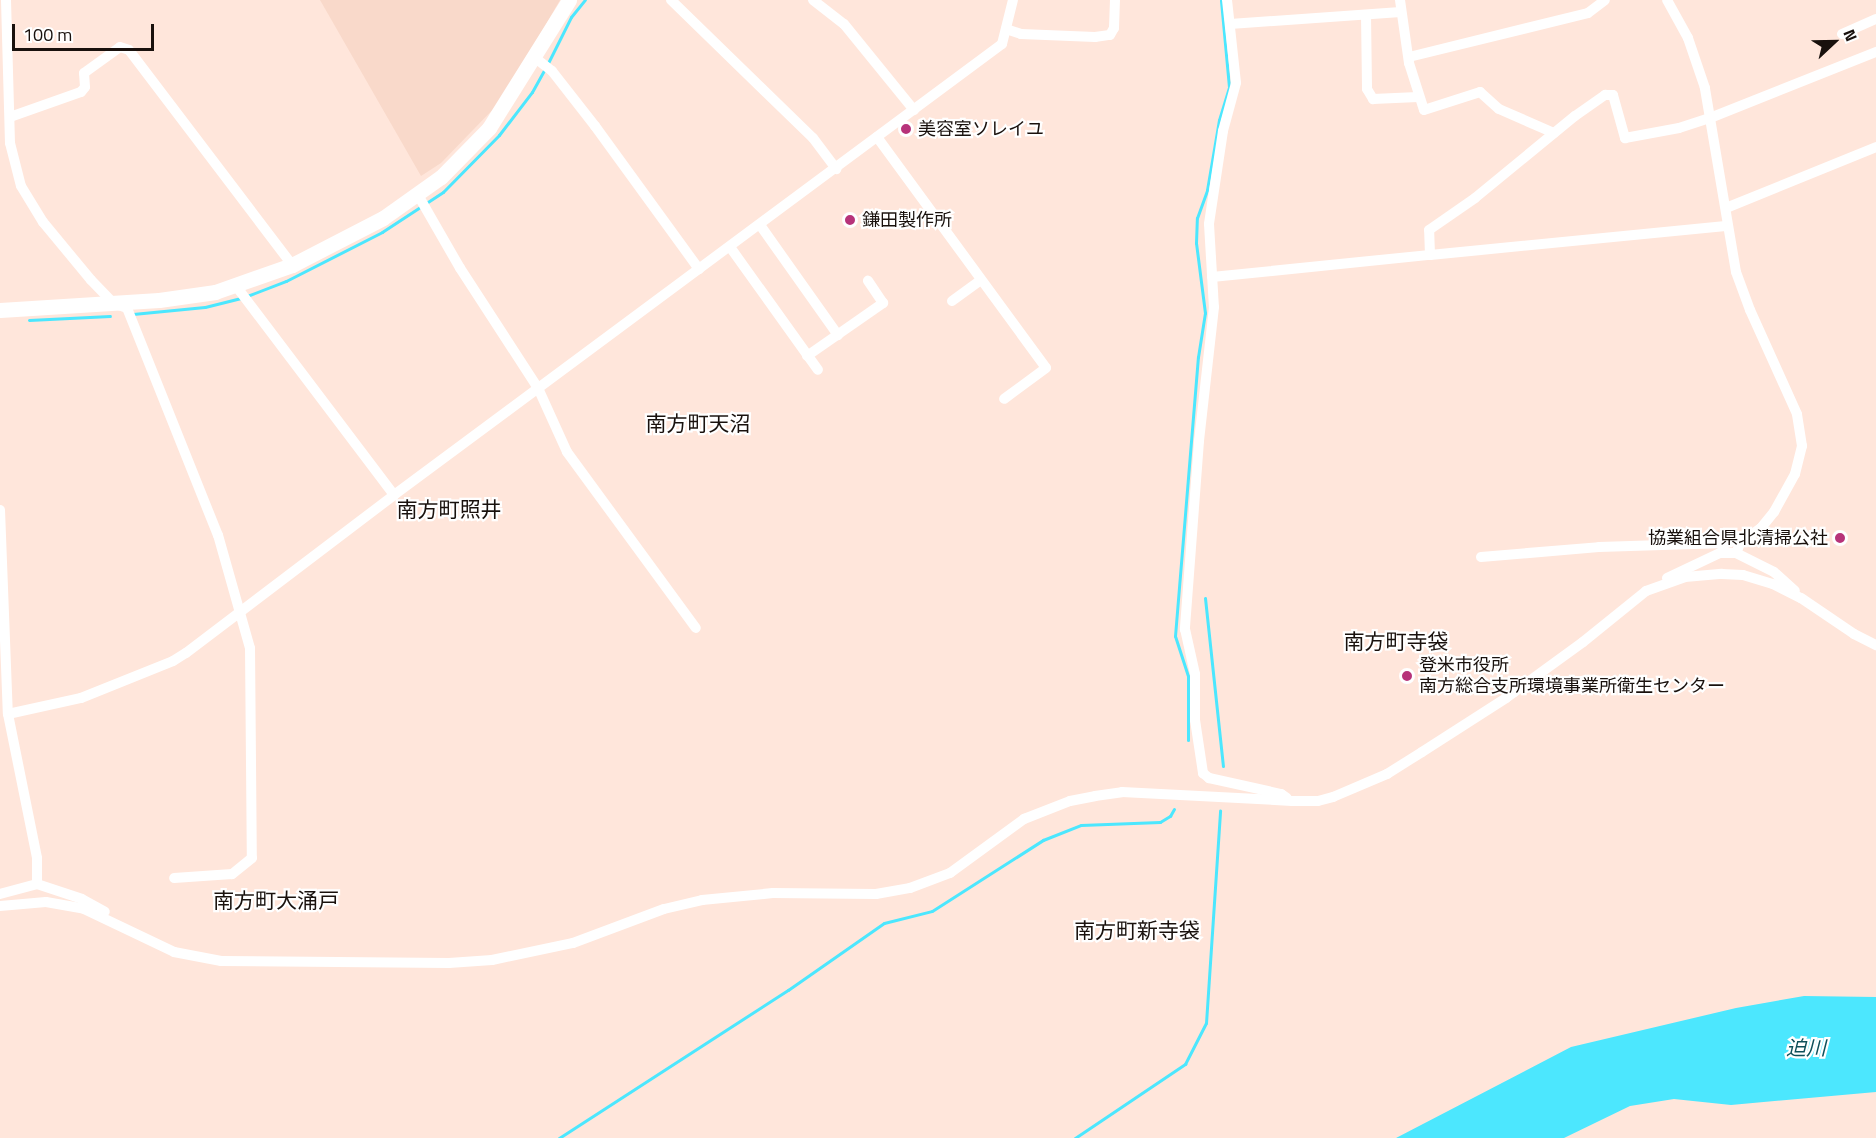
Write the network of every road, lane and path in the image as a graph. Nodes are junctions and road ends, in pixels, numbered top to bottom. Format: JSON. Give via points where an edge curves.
{"nodes":[{"id":1,"x":6,"y":0,"type":"edge"},
{"id":2,"x":569,"y":0,"type":"edge"},
{"id":3,"x":671,"y":0,"type":"edge"},
{"id":4,"x":813,"y":0,"type":"edge"},
{"id":5,"x":1013,"y":0,"type":"edge"},
{"id":6,"x":1115,"y":0,"type":"edge"},
{"id":7,"x":1227,"y":0,"type":"edge"},
{"id":8,"x":1400,"y":0,"type":"edge"},
{"id":9,"x":1605,"y":0,"type":"edge"},
{"id":10,"x":1667,"y":0,"type":"edge"},
{"id":11,"x":1401,"y":12,"type":"junction"},
{"id":12,"x":1366,"y":15,"type":"junction"},
{"id":13,"x":1876,"y":19,"type":"edge"},
{"id":14,"x":1230,"y":24,"type":"junction"},
{"id":15,"x":1006,"y":29,"type":"junction"},
{"id":16,"x":1842,"y":34,"type":"dead end"},
{"id":17,"x":1876,"y":52,"type":"edge"},
{"id":18,"x":1409,"y":57,"type":"junction"},
{"id":19,"x":542,"y":63,"type":"junction"},
{"id":20,"x":1418,"y":97,"type":"junction"},
{"id":21,"x":914,"y":110,"type":"junction"},
{"id":22,"x":10,"y":117,"type":"junction"},
{"id":23,"x":1710,"y":118,"type":"junction"},
{"id":24,"x":1554,"y":134,"type":"junction"},
{"id":25,"x":877,"y":137,"type":"junction"},
{"id":26,"x":1876,"y":147,"type":"edge"},
{"id":27,"x":836,"y":169,"type":"junction"},
{"id":28,"x":422,"y":202,"type":"junction"},
{"id":29,"x":1726,"y":208,"type":"junction"},
{"id":30,"x":760,"y":225,"type":"junction"},
{"id":31,"x":1726,"y":226,"type":"junction"},
{"id":32,"x":730,"y":247,"type":"junction"},
{"id":33,"x":1430,"y":255,"type":"junction"},
{"id":34,"x":292,"y":265,"type":"junction"},
{"id":35,"x":699,"y":269,"type":"junction"},
{"id":36,"x":1212,"y":277,"type":"junction"},
{"id":37,"x":867,"y":281,"type":"dead end"},
{"id":38,"x":980,"y":281,"type":"junction"},
{"id":39,"x":242,"y":293,"type":"junction"},
{"id":40,"x":952,"y":301,"type":"dead end"},
{"id":41,"x":113,"y":303,"type":"junction"},
{"id":42,"x":0,"y":310,"type":"edge"},
{"id":43,"x":838,"y":335,"type":"junction"},
{"id":44,"x":807,"y":356,"type":"junction"},
{"id":45,"x":818,"y":370,"type":"dead end"},
{"id":46,"x":538,"y":388,"type":"junction"},
{"id":47,"x":1004,"y":399,"type":"dead end"},
{"id":48,"x":394,"y":495,"type":"junction"},
{"id":49,"x":0,"y":510,"type":"edge"},
{"id":50,"x":1742,"y":539,"type":"junction"},
{"id":51,"x":1736,"y":553,"type":"junction"},
{"id":52,"x":1481,"y":557,"type":"dead end"},
{"id":53,"x":1646,"y":591,"type":"junction"},
{"id":54,"x":1801,"y":598,"type":"junction"},
{"id":55,"x":241,"y":610,"type":"junction"},
{"id":56,"x":696,"y":628,"type":"dead end"},
{"id":57,"x":1876,"y":645,"type":"edge"},
{"id":58,"x":8,"y":714,"type":"junction"},
{"id":59,"x":1292,"y":801,"type":"junction"},
{"id":60,"x":174,"y":878,"type":"dead end"},
{"id":61,"x":37,"y":884,"type":"junction"},
{"id":62,"x":0,"y":894,"type":"edge"},
{"id":63,"x":0,"y":906,"type":"edge"},
{"id":64,"x":121,"y":927,"type":"junction"}],
"edges":[{"from":1,"to":22,"type":"street"},
{"from":2,"to":19,"type":"street"},
{"from":3,"to":27,"type":"street","via":[[813,138]]},
{"from":4,"to":21,"type":"street","via":[[844,24]]},
{"from":5,"to":15,"type":"street"},
{"from":6,"to":15,"type":"street","via":[[1110,35],[1021,34]]},
{"from":7,"to":14,"type":"street"},
{"from":8,"to":11,"type":"street"},
{"from":9,"to":18,"type":"street","via":[[1588,13]]},
{"from":10,"to":23,"type":"street","via":[[1697,62]]},
{"from":11,"to":12,"type":"street"},
{"from":11,"to":18,"type":"street"},
{"from":12,"to":14,"type":"street"},
{"from":12,"to":20,"type":"street","via":[[1367,89],[1373,99]]},
{"from":13,"to":16,"type":"street"},
{"from":14,"to":36,"type":"street","via":[[1236,83],[1211,203]]},
{"from":15,"to":21,"type":"street","via":[[1002,44]]},
{"from":17,"to":23,"type":"street"},
{"from":18,"to":20,"type":"street"},
{"from":19,"to":28,"type":"street"},
{"from":19,"to":35,"type":"street","via":[[595,126]]},
{"from":20,"to":24,"type":"street","via":[[1424,110],[1480,92],[1499,109]]},
{"from":21,"to":25,"type":"street"},
{"from":22,"to":34,"type":"street","via":[[81,92],[85,87],[84,73],[120,47],[129,50]]},
{"from":22,"to":41,"type":"street","via":[[10,143],[21,186],[43,222]]},
{"from":23,"to":24,"type":"street","via":[[1625,138],[1613,95],[1605,95]]},
{"from":23,"to":29,"type":"street"},
{"from":24,"to":33,"type":"street","via":[[1429,230]]},
{"from":25,"to":27,"type":"street"},
{"from":25,"to":38,"type":"street"},
{"from":26,"to":29,"type":"street"},
{"from":27,"to":30,"type":"street"},
{"from":28,"to":34,"type":"street"},
{"from":28,"to":46,"type":"street"},
{"from":29,"to":31,"type":"street"},
{"from":30,"to":32,"type":"street"},
{"from":30,"to":43,"type":"street"},
{"from":31,"to":33,"type":"street"},
{"from":31,"to":50,"type":"street","via":[[1736,272],[1797,414],[1802,437],[1795,474],[1774,512],[1761,528]]},
{"from":32,"to":35,"type":"street"},
{"from":32,"to":44,"type":"street"},
{"from":33,"to":36,"type":"street"},
{"from":34,"to":39,"type":"street"},
{"from":35,"to":46,"type":"street"},
{"from":36,"to":59,"type":"street","via":[[1214,307],[1185,629],[1195,674],[1201,768],[1209,778],[1281,794]]},
{"from":37,"to":43,"type":"street","via":[[883,303]]},
{"from":38,"to":40,"type":"street"},
{"from":38,"to":47,"type":"street","via":[[1046,368]]},
{"from":39,"to":41,"type":"street"},
{"from":39,"to":48,"type":"street"},
{"from":41,"to":42,"type":"street"},
{"from":41,"to":55,"type":"street","via":[[127,308],[218,535]]},
{"from":43,"to":44,"type":"street"},
{"from":44,"to":45,"type":"street"},
{"from":46,"to":48,"type":"street"},
{"from":46,"to":56,"type":"street","via":[[567,452]]},
{"from":48,"to":55,"type":"street"},
{"from":49,"to":58,"type":"street"},
{"from":50,"to":51,"type":"street"},
{"from":50,"to":52,"type":"street"},
{"from":51,"to":53,"type":"street","via":[[1720,553]]},
{"from":51,"to":54,"type":"street","via":[[1774,572]]},
{"from":53,"to":54,"type":"street","via":[[1685,577],[1722,574],[1743,575],[1773,584]]},
{"from":53,"to":59,"type":"street","via":[[1506,698],[1387,774],[1333,797]]},
{"from":54,"to":57,"type":"street"},
{"from":55,"to":58,"type":"street","via":[[173,662],[81,698]]},
{"from":55,"to":60,"type":"street","via":[[250,648],[252,858],[232,874]]},
{"from":58,"to":61,"type":"street","via":[[37,858]]},
{"from":59,"to":64,"type":"street","via":[[1122,792],[1095,796],[1024,819],[950,873],[910,888],[876,894],[773,893],[702,900],[664,909],[573,943],[492,960],[221,961],[174,952]]},
{"from":61,"to":62,"type":"street"},
{"from":61,"to":64,"type":"street","via":[[99,908]]},
{"from":63,"to":64,"type":"street","via":[[26,902],[68,906],[100,915]]}]}
